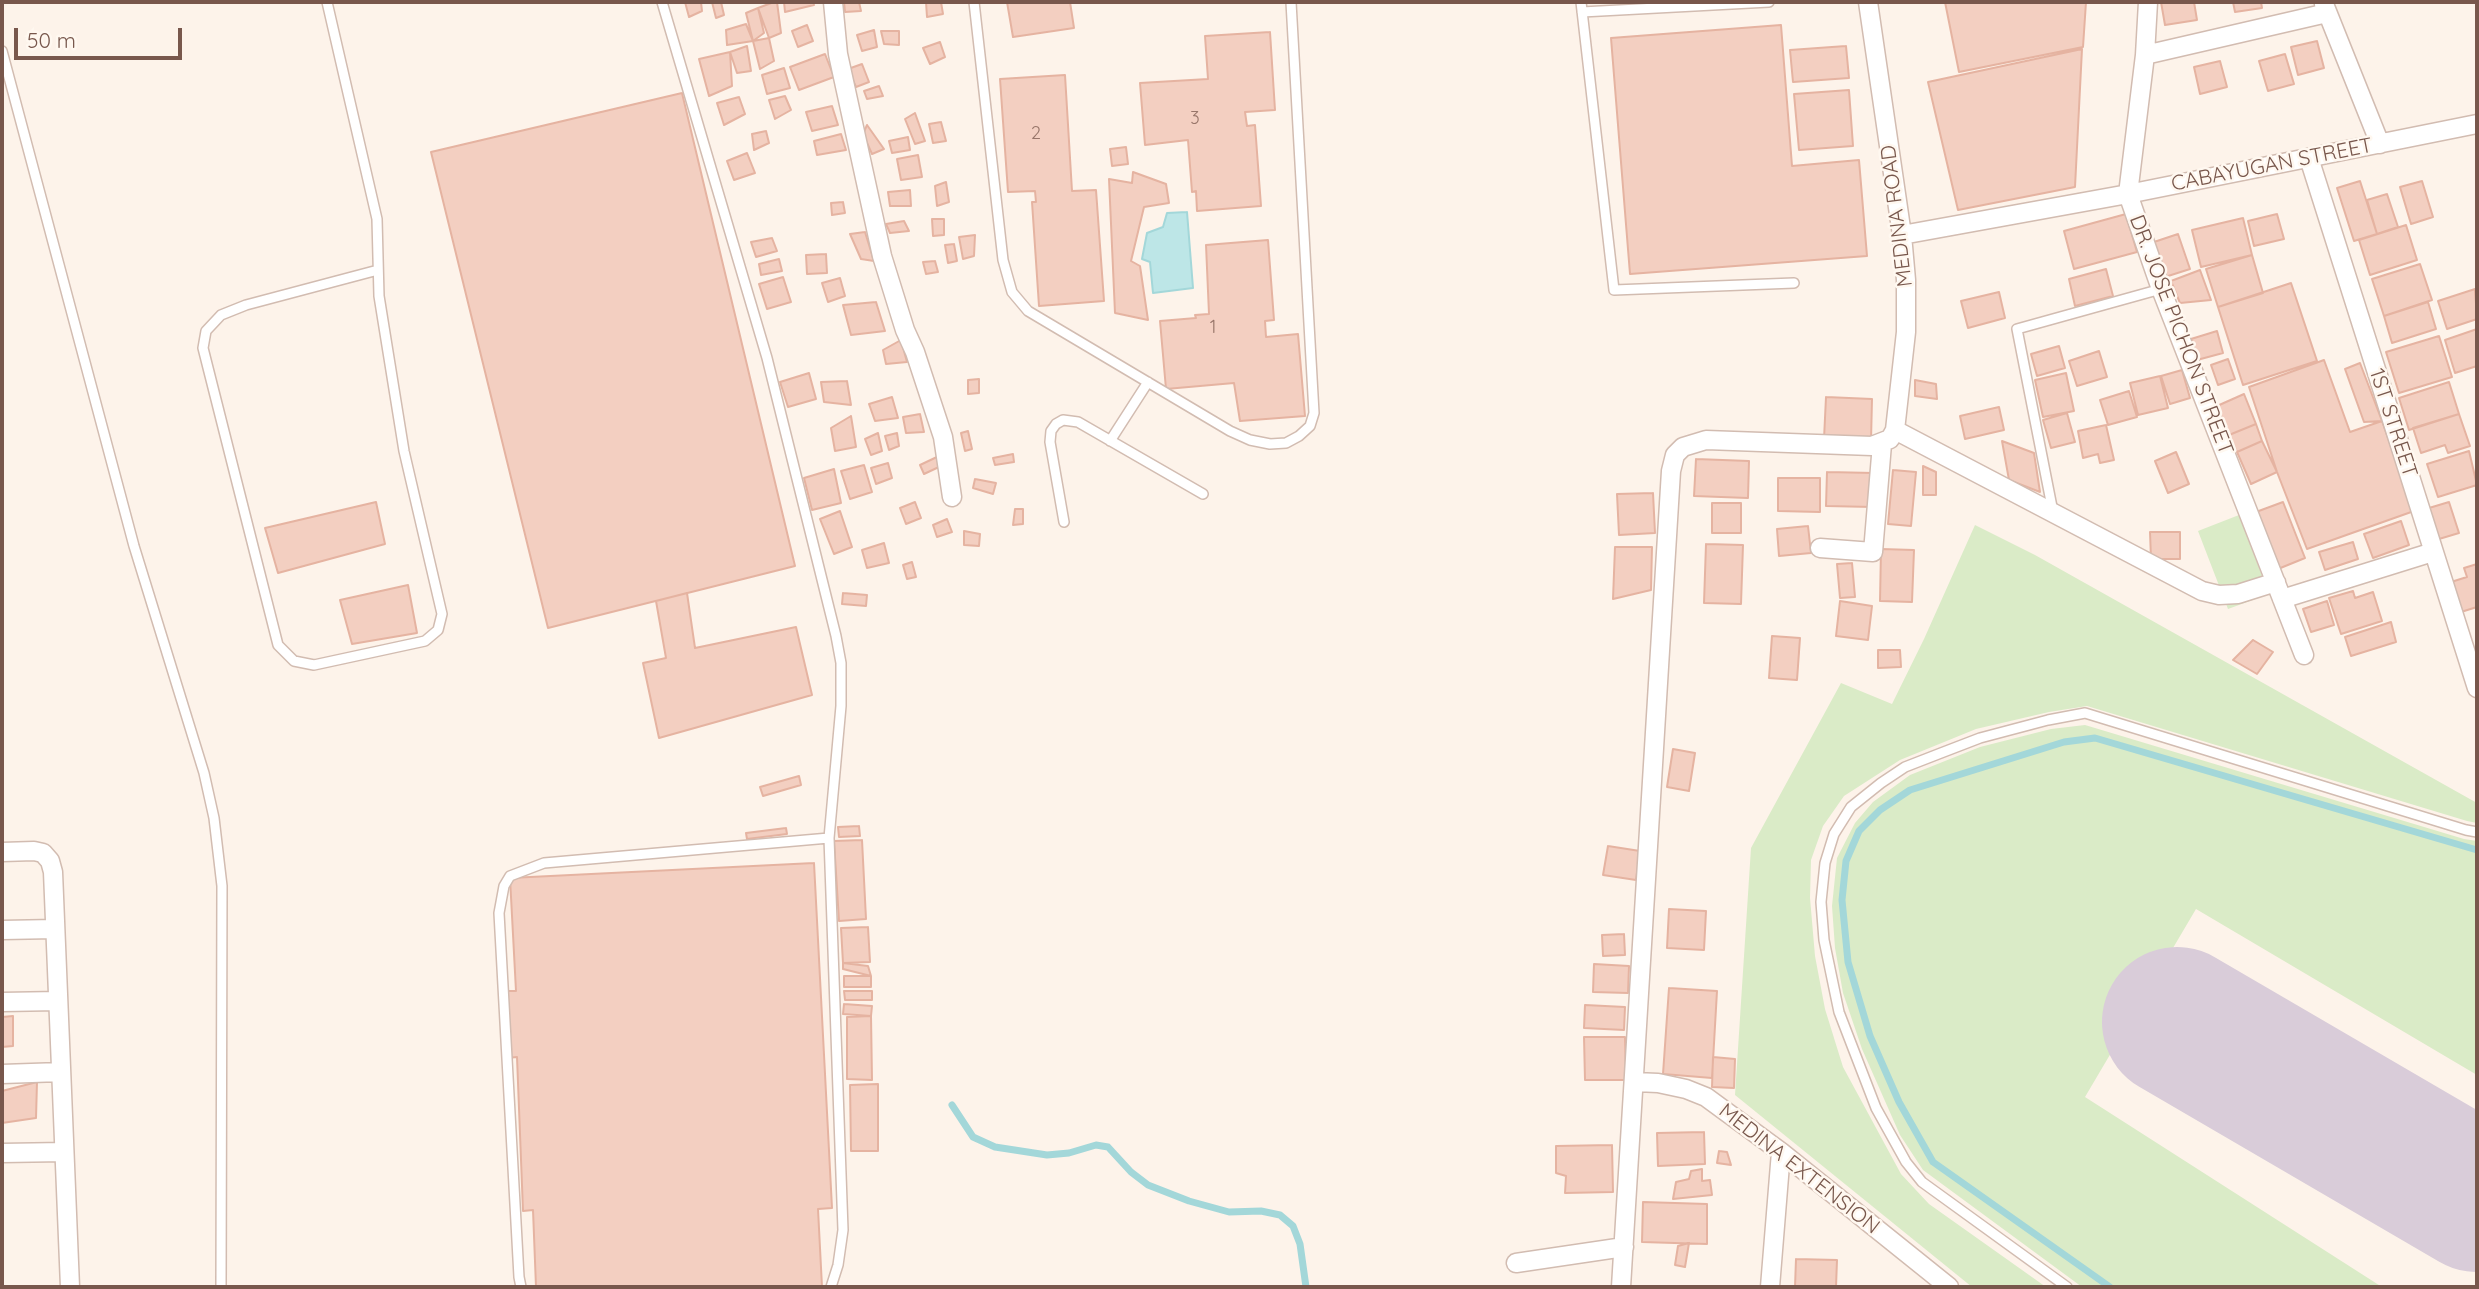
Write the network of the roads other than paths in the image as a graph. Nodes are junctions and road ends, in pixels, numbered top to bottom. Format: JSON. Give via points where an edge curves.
{"nodes":[{"id":1,"x":327,"y":2,"type":"edge"},
{"id":2,"x":662,"y":2,"type":"edge"},
{"id":3,"x":833,"y":2,"type":"edge"},
{"id":4,"x":974,"y":2,"type":"edge"},
{"id":5,"x":1291,"y":2,"type":"edge"},
{"id":6,"x":1769,"y":2,"type":"edge"},
{"id":7,"x":1868,"y":2,"type":"edge"},
{"id":8,"x":2148,"y":2,"type":"edge"},
{"id":9,"x":1581,"y":7,"type":"edge"},
{"id":10,"x":2325,"y":7,"type":"edge"},
{"id":11,"x":2,"y":51,"type":"edge"},
{"id":12,"x":2144,"y":55,"type":"junction"},
{"id":13,"x":2476,"y":130,"type":"edge"},
{"id":14,"x":2380,"y":144,"type":"junction"},
{"id":15,"x":2309,"y":158,"type":"junction"},
{"id":16,"x":2128,"y":194,"type":"junction"},
{"id":17,"x":1902,"y":234,"type":"junction"},
{"id":18,"x":378,"y":270,"type":"junction"},
{"id":19,"x":1794,"y":283,"type":"dead end"},
{"id":20,"x":2161,"y":289,"type":"junction"},
{"id":21,"x":1148,"y":382,"type":"junction"},
{"id":22,"x":1895,"y":430,"type":"junction"},
{"id":23,"x":1110,"y":441,"type":"junction"},
{"id":24,"x":1882,"y":444,"type":"junction"},
{"id":25,"x":1203,"y":494,"type":"dead end"},
{"id":26,"x":952,"y":497,"type":"dead end"},
{"id":27,"x":2053,"y":514,"type":"junction"},
{"id":28,"x":1064,"y":522,"type":"dead end"},
{"id":29,"x":1820,"y":548,"type":"dead end"},
{"id":30,"x":2433,"y":552,"type":"junction"},
{"id":31,"x":2279,"y":590,"type":"junction"},
{"id":32,"x":2304,"y":655,"type":"dead end"},
{"id":33,"x":2477,"y":688,"type":"edge"},
{"id":34,"x":2477,"y":832,"type":"edge"},
{"id":35,"x":829,"y":838,"type":"junction"},
{"id":36,"x":2,"y":852,"type":"edge"},
{"id":37,"x":55,"y":929,"type":"junction"},
{"id":38,"x":2,"y":930,"type":"edge"},
{"id":39,"x":58,"y":1001,"type":"junction"},
{"id":40,"x":2,"y":1002,"type":"edge"},
{"id":41,"x":61,"y":1072,"type":"junction"},
{"id":42,"x":2,"y":1074,"type":"edge"},
{"id":43,"x":1635,"y":1082,"type":"junction"},
{"id":44,"x":64,"y":1152,"type":"junction"},
{"id":45,"x":1781,"y":1152,"type":"junction"},
{"id":46,"x":2,"y":1153,"type":"edge"},
{"id":47,"x":1624,"y":1247,"type":"junction"},
{"id":48,"x":1516,"y":1263,"type":"dead end"},
{"id":49,"x":70,"y":1287,"type":"edge"},
{"id":50,"x":221,"y":1287,"type":"edge"},
{"id":51,"x":522,"y":1287,"type":"edge"},
{"id":52,"x":831,"y":1287,"type":"edge"},
{"id":53,"x":1621,"y":1287,"type":"edge"},
{"id":54,"x":1770,"y":1287,"type":"edge"},
{"id":55,"x":1948,"y":1287,"type":"edge"},
{"id":56,"x":2067,"y":1287,"type":"edge"}],
"edges":[{"from":1,"to":18,"type":"lane","via":[[377,219]]},
{"from":2,"to":35,"type":"lane","via":[[767,358],[836,636],[841,706]]},
{"from":3,"to":26,"type":"street","via":[[838,54],[877,234],[943,438]]},
{"from":4,"to":21,"type":"lane","via":[[1003,260],[1012,292],[1028,311]]},
{"from":5,"to":21,"type":"lane","via":[[1314,413],[1310,426],[1286,443],[1250,440]]},
{"from":6,"to":9,"type":"lane"},
{"from":7,"to":17,"type":"street","name":"MEDINA ROAD"},
{"from":8,"to":12,"type":"street","name":"DR. JOSE PICHON STREET"},
{"from":9,"to":19,"type":"lane","via":[[1614,290]]},
{"from":10,"to":12,"type":"street"},
{"from":10,"to":14,"type":"street"},
{"from":11,"to":50,"type":"lane","via":[[134,546],[214,818],[222,886]]},
{"from":12,"to":16,"type":"street","name":"DR. JOSE PICHON STREET"},
{"from":13,"to":14,"type":"street","name":"CABAYUGAN STREET"},
{"from":14,"to":15,"type":"street","name":"CABAYUGAN STREET"},
{"from":15,"to":16,"type":"street","name":"CABAYUGAN STREET"},
{"from":15,"to":30,"type":"street","name":"1ST STREET"},
{"from":16,"to":17,"type":"street","name":"CABAYUGAN STREET"},
{"from":16,"to":20,"type":"street","name":"DR. JOSE PICHON STREET"},
{"from":17,"to":22,"type":"street","name":"MEDINA ROAD","via":[[1906,332]]},
{"from":18,"to":18,"type":"lane","via":[[404,451],[442,614],[438,630],[425,641],[314,665],[294,661],[278,645],[203,348],[206,331],[221,315]]},
{"from":20,"to":27,"type":"lane","via":[[2017,329]]},
{"from":20,"to":31,"type":"street","name":"DR. JOSE PICHON STREET"},
{"from":21,"to":23,"type":"lane"},
{"from":22,"to":24,"type":"street"},
{"from":22,"to":27,"type":"street"},
{"from":23,"to":25,"type":"lane"},
{"from":23,"to":28,"type":"lane","via":[[1071,419],[1051,431]]},
{"from":24,"to":29,"type":"street","via":[[1873,552]]},
{"from":24,"to":43,"type":"street","via":[[1706,440],[1683,447],[1675,455]]},
{"from":27,"to":31,"type":"street","via":[[2202,591],[2219,595]]},
{"from":30,"to":31,"type":"street"},
{"from":30,"to":33,"type":"street","name":"1ST STREET"},
{"from":31,"to":32,"type":"street","name":"DR. JOSE PICHON STREET"},
{"from":34,"to":56,"type":"lane","via":[[2085,713],[1941,752],[1905,768],[1851,807],[1834,834],[1825,863],[1821,901],[1824,940],[1839,1012],[1876,1108],[1922,1182]]},
{"from":35,"to":51,"type":"lane","via":[[544,863],[510,876],[499,913]]},
{"from":35,"to":52,"type":"lane","via":[[843,1230]]},
{"from":36,"to":37,"type":"street","via":[[34,851],[50,861]]},
{"from":37,"to":38,"type":"street"},
{"from":37,"to":39,"type":"street"},
{"from":39,"to":40,"type":"street"},
{"from":39,"to":41,"type":"street"},
{"from":41,"to":42,"type":"street"},
{"from":41,"to":44,"type":"street"},
{"from":43,"to":45,"type":"street","name":"MEDINA EXTENSION","via":[[1658,1083],[1706,1097]]},
{"from":43,"to":47,"type":"street"},
{"from":44,"to":46,"type":"street"},
{"from":44,"to":49,"type":"street"},
{"from":45,"to":54,"type":"street"},
{"from":45,"to":55,"type":"street","name":"MEDINA EXTENSION"},
{"from":47,"to":48,"type":"street"},
{"from":47,"to":53,"type":"street"}]}
